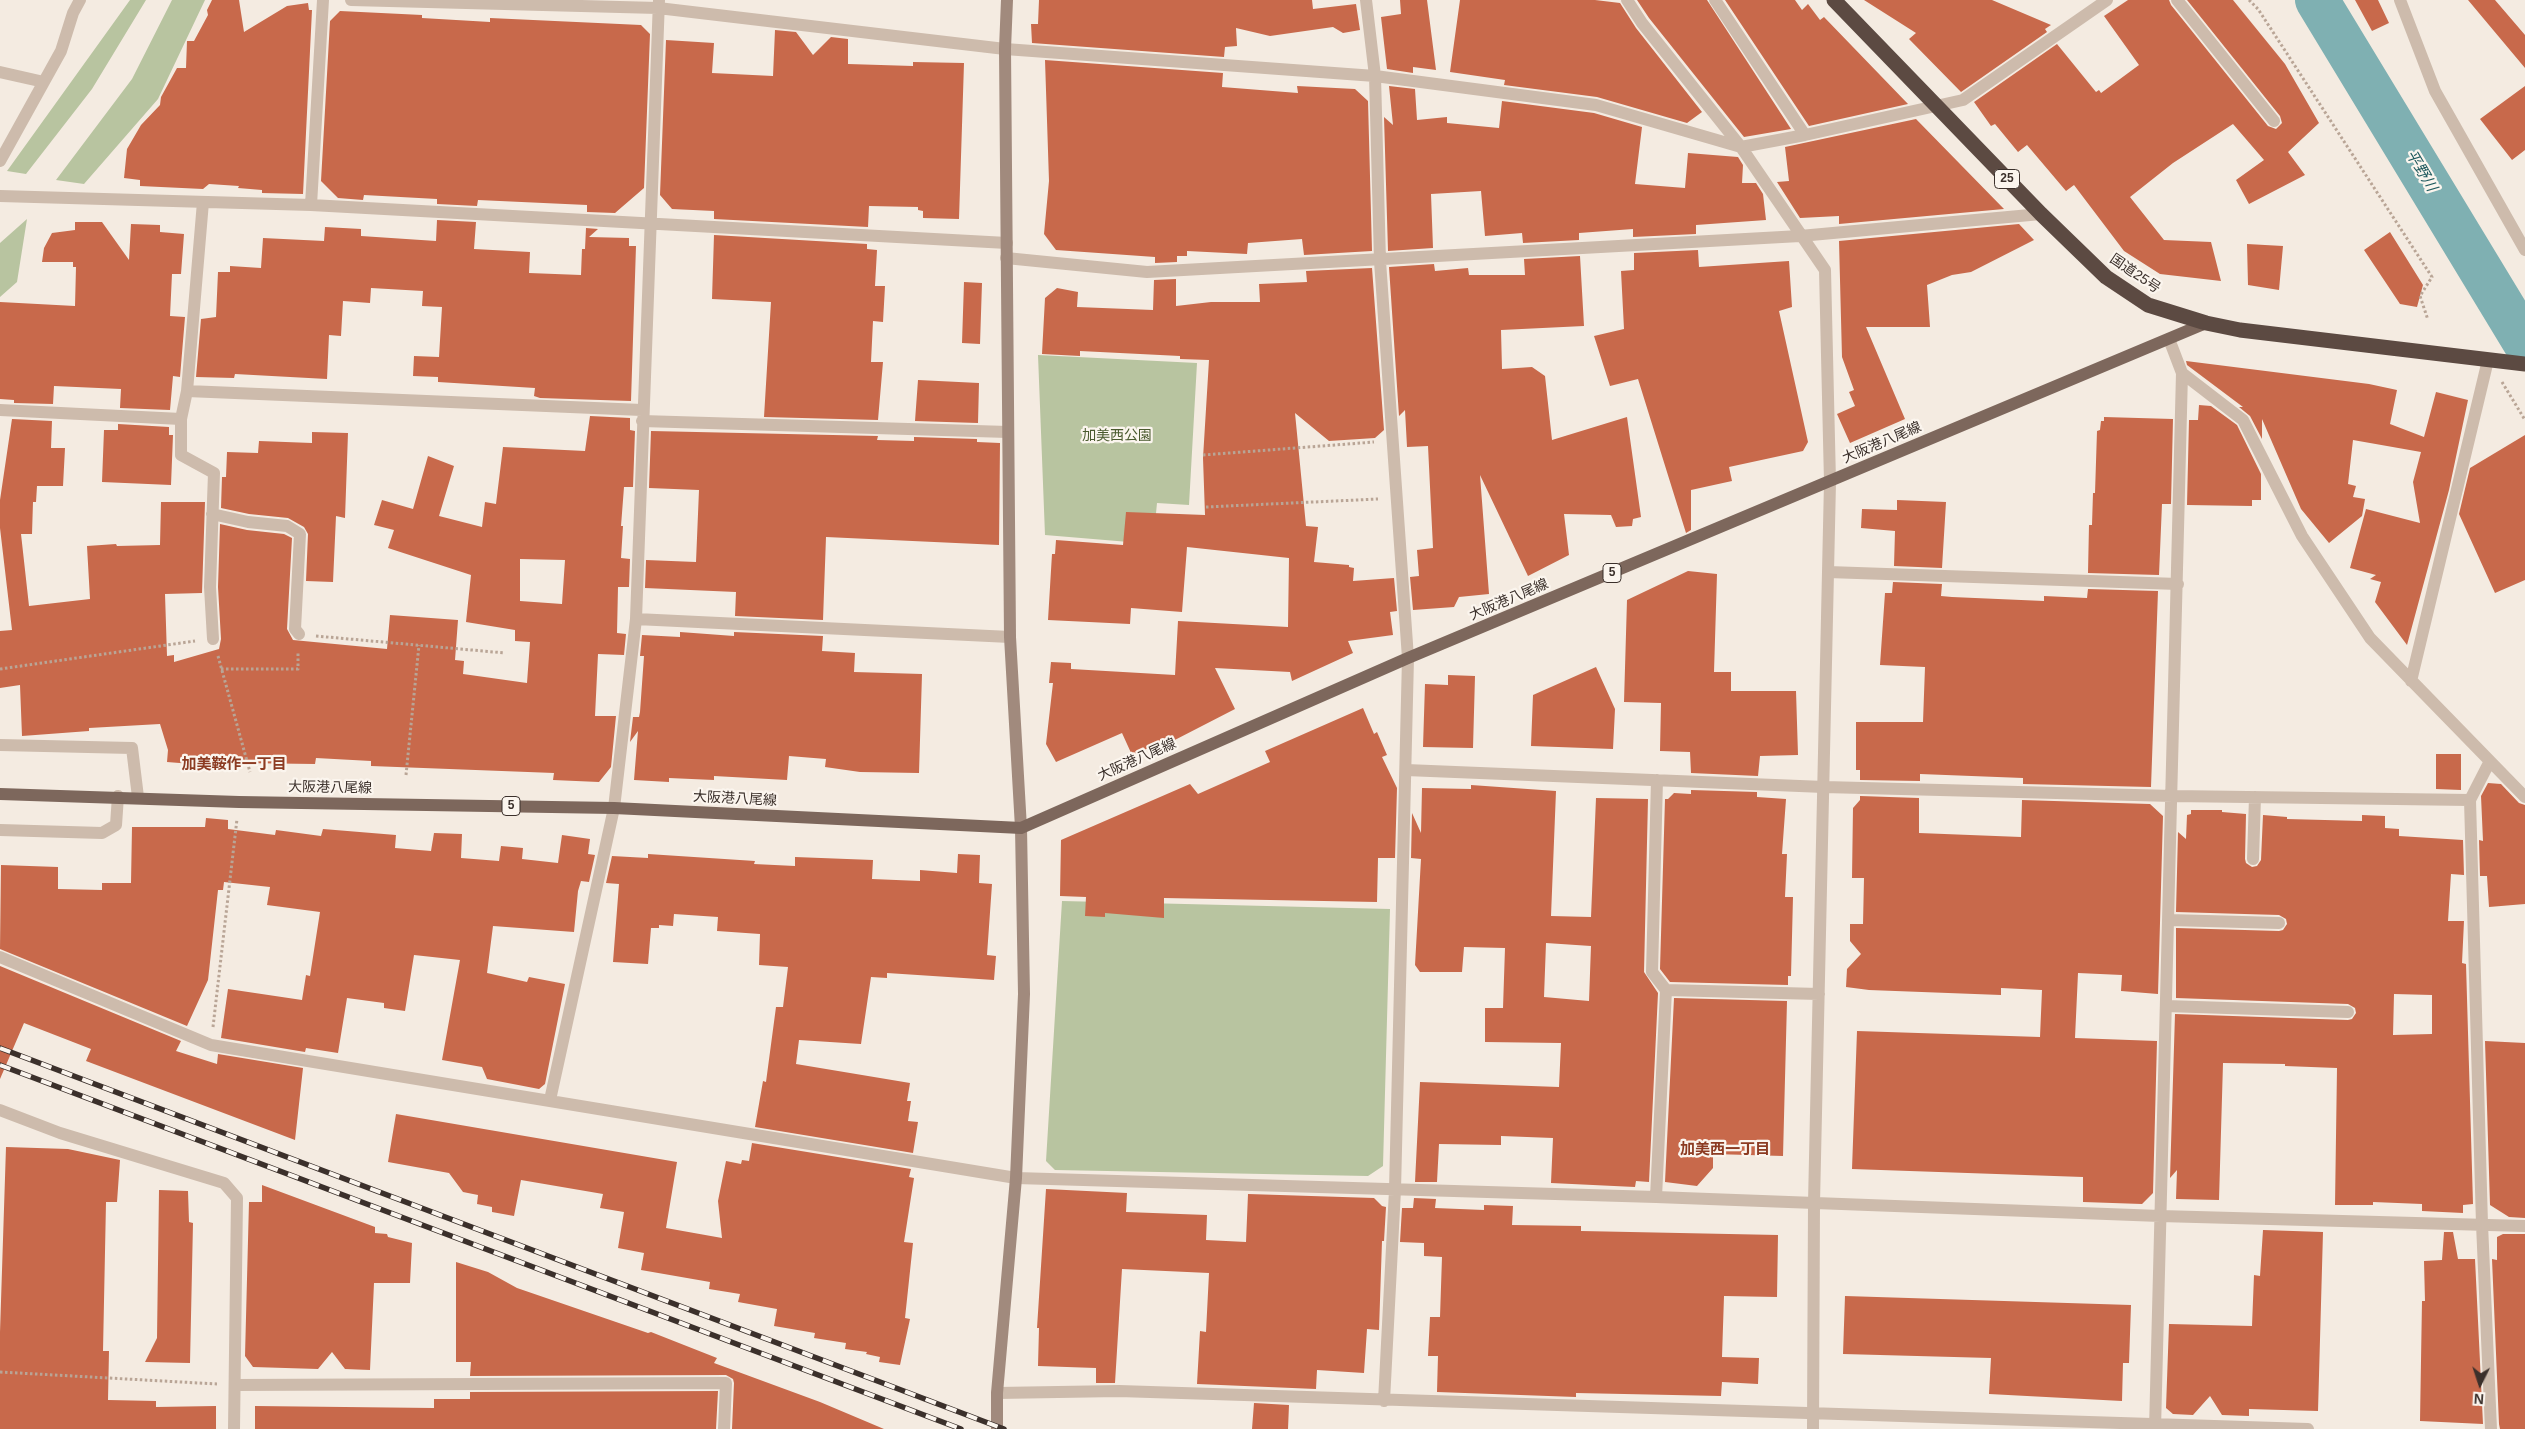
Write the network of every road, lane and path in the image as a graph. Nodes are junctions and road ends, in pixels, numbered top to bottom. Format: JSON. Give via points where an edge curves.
{"nodes":[{"id":1,"x":80,"y":0,"type":"edge"},
{"id":2,"x":322,"y":0,"type":"edge"},
{"id":3,"x":351,"y":0,"type":"edge"},
{"id":4,"x":1006,"y":0,"type":"edge"},
{"id":5,"x":1366,"y":0,"type":"edge"},
{"id":6,"x":1627,"y":0,"type":"edge"},
{"id":7,"x":1714,"y":0,"type":"edge"},
{"id":8,"x":1834,"y":0,"type":"edge"},
{"id":9,"x":2107,"y":0,"type":"edge"},
{"id":10,"x":2177,"y":0,"type":"edge"},
{"id":11,"x":2249,"y":0,"type":"edge"},
{"id":12,"x":2400,"y":0,"type":"edge"},
{"id":13,"x":659,"y":4,"type":"edge"},
{"id":14,"x":1005,"y":49,"type":"junction"},
{"id":15,"x":0,"y":72,"type":"edge"},
{"id":16,"x":1375,"y":76,"type":"junction"},
{"id":17,"x":44,"y":82,"type":"junction"},
{"id":18,"x":1938,"y":107,"type":"junction"},
{"id":19,"x":2274,"y":121,"type":"dead end"},
{"id":20,"x":1805,"y":135,"type":"junction"},
{"id":21,"x":1741,"y":147,"type":"junction"},
{"id":22,"x":0,"y":161,"type":"edge"},
{"id":23,"x":0,"y":196,"type":"edge"},
{"id":24,"x":203,"y":202,"type":"junction"},
{"id":25,"x":311,"y":205,"type":"junction"},
{"id":26,"x":2041,"y":214,"type":"junction"},
{"id":27,"x":652,"y":222,"type":"junction"},
{"id":28,"x":1800,"y":236,"type":"junction"},
{"id":29,"x":1007,"y":243,"type":"junction"},
{"id":30,"x":2525,"y":250,"type":"edge"},
{"id":31,"x":1006,"y":258,"type":"junction"},
{"id":32,"x":1380,"y":261,"type":"junction"},
{"id":33,"x":2428,"y":320,"type":"dead end"},
{"id":34,"x":2206,"y":323,"type":"junction"},
{"id":35,"x":2168,"y":338,"type":"junction"},
{"id":36,"x":2488,"y":360,"type":"junction"},
{"id":37,"x":2525,"y":364,"type":"edge"},
{"id":38,"x":2182,"y":372,"type":"junction"},
{"id":39,"x":187,"y":391,"type":"junction"},
{"id":40,"x":0,"y":410,"type":"edge"},
{"id":41,"x":642,"y":415,"type":"junction"},
{"id":42,"x":180,"y":419,"type":"junction"},
{"id":43,"x":2525,"y":420,"type":"edge"},
{"id":44,"x":1008,"y":432,"type":"junction"},
{"id":45,"x":1393,"y":441,"type":"junction"},
{"id":46,"x":1203,"y":456,"type":"dead end"},
{"id":47,"x":1830,"y":482,"type":"junction"},
{"id":48,"x":1396,"y":498,"type":"junction"},
{"id":49,"x":1206,"y":507,"type":"dead end"},
{"id":50,"x":212,"y":514,"type":"junction"},
{"id":51,"x":1828,"y":572,"type":"junction"},
{"id":52,"x":2178,"y":584,"type":"junction"},
{"id":53,"x":636,"y":619,"type":"junction"},
{"id":54,"x":299,"y":634,"type":"junction"},
{"id":55,"x":1010,"y":637,"type":"junction"},
{"id":56,"x":213,"y":638,"type":"joint"},
{"id":57,"x":419,"y":645,"type":"junction"},
{"id":58,"x":505,"y":653,"type":"dead end"},
{"id":59,"x":1408,"y":658,"type":"junction"},
{"id":60,"x":0,"y":669,"type":"edge"},
{"id":61,"x":2412,"y":681,"type":"junction"},
{"id":62,"x":0,"y":745,"type":"edge"},
{"id":63,"x":2490,"y":761,"type":"junction"},
{"id":64,"x":1406,"y":770,"type":"junction"},
{"id":65,"x":250,"y":772,"type":"dead end"},
{"id":66,"x":406,"y":775,"type":"dead end"},
{"id":67,"x":1657,"y":780,"type":"junction"},
{"id":68,"x":1824,"y":787,"type":"junction"},
{"id":69,"x":0,"y":794,"type":"edge"},
{"id":70,"x":118,"y":796,"type":"junction"},
{"id":71,"x":2173,"y":796,"type":"junction"},
{"id":72,"x":138,"y":797,"type":"junction"},
{"id":73,"x":2255,"y":797,"type":"junction"},
{"id":74,"x":2525,"y":797,"type":"edge"},
{"id":75,"x":2470,"y":800,"type":"junction"},
{"id":76,"x":240,"y":802,"type":"junction"},
{"id":77,"x":614,"y":808,"type":"junction"},
{"id":78,"x":1021,"y":828,"type":"junction"},
{"id":79,"x":0,"y":830,"type":"edge"},
{"id":80,"x":2253,"y":859,"type":"dead end"},
{"id":81,"x":2169,"y":920,"type":"junction"},
{"id":82,"x":2278,"y":923,"type":"dead end"},
{"id":83,"x":0,"y":957,"type":"edge"},
{"id":84,"x":1666,"y":990,"type":"junction"},
{"id":85,"x":1819,"y":994,"type":"junction"},
{"id":86,"x":2166,"y":1006,"type":"junction"},
{"id":87,"x":2348,"y":1012,"type":"dead end"},
{"id":88,"x":211,"y":1045,"type":"junction"},
{"id":89,"x":550,"y":1100,"type":"junction"},
{"id":90,"x":0,"y":1110,"type":"edge"},
{"id":91,"x":1016,"y":1178,"type":"junction"},
{"id":92,"x":1395,"y":1190,"type":"junction"},
{"id":93,"x":1656,"y":1197,"type":"junction"},
{"id":94,"x":1814,"y":1203,"type":"junction"},
{"id":95,"x":2160,"y":1216,"type":"junction"},
{"id":96,"x":2482,"y":1224,"type":"junction"},
{"id":97,"x":2525,"y":1226,"type":"edge"},
{"id":98,"x":0,"y":1372,"type":"edge"},
{"id":99,"x":235,"y":1385,"type":"junction"},
{"id":100,"x":997,"y":1393,"type":"junction"},
{"id":101,"x":1384,"y":1401,"type":"junction"},
{"id":102,"x":1813,"y":1413,"type":"junction"},
{"id":103,"x":1954,"y":1423,"type":"edge"},
{"id":104,"x":2156,"y":1427,"type":"edge"},
{"id":105,"x":234,"y":1429,"type":"edge"},
{"id":106,"x":724,"y":1429,"type":"edge"},
{"id":107,"x":997,"y":1429,"type":"edge"},
{"id":108,"x":1813,"y":1429,"type":"edge"},
{"id":109,"x":2308,"y":1429,"type":"edge"},
{"id":110,"x":2490,"y":1429,"type":"edge"}],
"edges":[{"from":1,"to":17,"type":"street","via":[[61,51]]},
{"from":2,"to":25,"type":"street"},
{"from":3,"to":13,"type":"street"},
{"from":4,"to":14,"type":"street"},
{"from":5,"to":16,"type":"street"},
{"from":6,"to":21,"type":"street"},
{"from":7,"to":20,"type":"street"},
{"from":8,"to":18,"type":"highway","name":"国道25号","number":"25"},
{"from":9,"to":18,"type":"street","via":[[1962,100]]},
{"from":10,"to":19,"type":"street"},
{"from":11,"to":33,"type":"path","via":[[2432,277],[2420,296]]},
{"from":12,"to":30,"type":"street","via":[[2434,91]]},
{"from":13,"to":14,"type":"street"},
{"from":13,"to":27,"type":"street"},
{"from":14,"to":16,"type":"street"},
{"from":14,"to":29,"type":"street"},
{"from":15,"to":17,"type":"street"},
{"from":16,"to":21,"type":"street","via":[[1596,105]]},
{"from":16,"to":32,"type":"street"},
{"from":17,"to":22,"type":"street"},
{"from":18,"to":20,"type":"street"},
{"from":18,"to":26,"type":"highway","name":"国道25号","number":"25"},
{"from":20,"to":21,"type":"street"},
{"from":21,"to":28,"type":"street"},
{"from":23,"to":24,"type":"street"},
{"from":24,"to":25,"type":"street"},
{"from":24,"to":39,"type":"street"},
{"from":25,"to":27,"type":"street"},
{"from":26,"to":28,"type":"street"},
{"from":26,"to":34,"type":"highway","name":"国道25号","number":"25","via":[[2106,277],[2148,305]]},
{"from":27,"to":29,"type":"street"},
{"from":27,"to":41,"type":"street"},
{"from":28,"to":32,"type":"street"},
{"from":28,"to":47,"type":"street","via":[[1825,270]]},
{"from":29,"to":31,"type":"street"},
{"from":31,"to":32,"type":"street","via":[[1147,272]]},
{"from":31,"to":44,"type":"street"},
{"from":32,"to":45,"type":"street"},
{"from":34,"to":35,"type":"main road","name":"大阪港八尾線","number":"5"},
{"from":34,"to":36,"type":"highway","name":"国道25号","number":"25"},
{"from":35,"to":38,"type":"street"},
{"from":35,"to":47,"type":"main road","name":"大阪港八尾線","number":"5"},
{"from":36,"to":37,"type":"highway","name":"国道25号","number":"25"},
{"from":36,"to":43,"type":"path"},
{"from":36,"to":61,"type":"street"},
{"from":38,"to":52,"type":"street"},
{"from":38,"to":61,"type":"street","via":[[2244,420],[2302,536],[2370,638]]},
{"from":39,"to":41,"type":"street"},
{"from":39,"to":42,"type":"street"},
{"from":40,"to":42,"type":"street"},
{"from":41,"to":44,"type":"street"},
{"from":41,"to":53,"type":"street"},
{"from":42,"to":50,"type":"street","via":[[181,455],[214,473]]},
{"from":44,"to":55,"type":"street"},
{"from":45,"to":46,"type":"path"},
{"from":45,"to":48,"type":"street"},
{"from":47,"to":51,"type":"street"},
{"from":47,"to":59,"type":"main road","name":"大阪港八尾線","number":"5"},
{"from":48,"to":49,"type":"path"},
{"from":48,"to":59,"type":"street"},
{"from":50,"to":54,"type":"street","via":[[287,526],[300,534],[295,629]]},
{"from":50,"to":56,"type":"street","via":[[210,587]]},
{"from":51,"to":52,"type":"street"},
{"from":51,"to":68,"type":"street"},
{"from":52,"to":71,"type":"street"},
{"from":53,"to":55,"type":"street"},
{"from":53,"to":77,"type":"street"},
{"from":54,"to":57,"type":"path"},
{"from":54,"to":65,"type":"path","via":[[298,669],[221,669]]},
{"from":55,"to":78,"type":"street"},
{"from":56,"to":60,"type":"path"},
{"from":57,"to":58,"type":"path"},
{"from":57,"to":66,"type":"path"},
{"from":59,"to":64,"type":"street"},
{"from":59,"to":78,"type":"main road","name":"大阪港八尾線","number":"5"},
{"from":61,"to":63,"type":"street"},
{"from":62,"to":72,"type":"street","via":[[132,748]]},
{"from":63,"to":74,"type":"street"},
{"from":63,"to":75,"type":"street"},
{"from":64,"to":67,"type":"street"},
{"from":64,"to":92,"type":"street","via":[[1398,971]]},
{"from":67,"to":68,"type":"street"},
{"from":67,"to":84,"type":"street","via":[[1652,972]]},
{"from":68,"to":71,"type":"street"},
{"from":68,"to":85,"type":"street"},
{"from":69,"to":70,"type":"main road","name":"大阪港八尾線","number":"5"},
{"from":70,"to":72,"type":"main road","name":"大阪港八尾線","number":"5"},
{"from":70,"to":79,"type":"street","via":[[116,825],[102,833]]},
{"from":71,"to":73,"type":"street"},
{"from":71,"to":81,"type":"street"},
{"from":72,"to":76,"type":"main road","name":"大阪港八尾線","number":"5"},
{"from":73,"to":75,"type":"street"},
{"from":73,"to":80,"type":"street"},
{"from":75,"to":96,"type":"street"},
{"from":76,"to":77,"type":"main road","name":"大阪港八尾線","number":"5"},
{"from":76,"to":88,"type":"path"},
{"from":77,"to":78,"type":"main road","name":"大阪港八尾線","number":"5"},
{"from":77,"to":89,"type":"street"},
{"from":78,"to":91,"type":"street","via":[[1024,994]]},
{"from":81,"to":82,"type":"street"},
{"from":81,"to":86,"type":"street"},
{"from":83,"to":88,"type":"street"},
{"from":84,"to":85,"type":"street"},
{"from":84,"to":93,"type":"street"},
{"from":85,"to":94,"type":"street"},
{"from":86,"to":87,"type":"street"},
{"from":86,"to":95,"type":"street"},
{"from":88,"to":89,"type":"street"},
{"from":89,"to":91,"type":"street"},
{"from":90,"to":99,"type":"street","via":[[60,1133],[224,1184],[237,1198]]},
{"from":91,"to":92,"type":"street"},
{"from":91,"to":100,"type":"street"},
{"from":92,"to":93,"type":"street"},
{"from":92,"to":101,"type":"street"},
{"from":93,"to":94,"type":"street"},
{"from":94,"to":95,"type":"street"},
{"from":94,"to":102,"type":"street"},
{"from":95,"to":96,"type":"street"},
{"from":95,"to":104,"type":"street"},
{"from":96,"to":97,"type":"street"},
{"from":96,"to":110,"type":"street"},
{"from":98,"to":99,"type":"path"},
{"from":99,"to":105,"type":"street"},
{"from":99,"to":106,"type":"street","via":[[726,1383]]},
{"from":100,"to":101,"type":"street","via":[[1119,1391]]},
{"from":100,"to":107,"type":"street"},
{"from":101,"to":102,"type":"street"},
{"from":102,"to":103,"type":"street"},
{"from":102,"to":108,"type":"street"},
{"from":103,"to":104,"type":"street"},
{"from":104,"to":109,"type":"street"}]}
